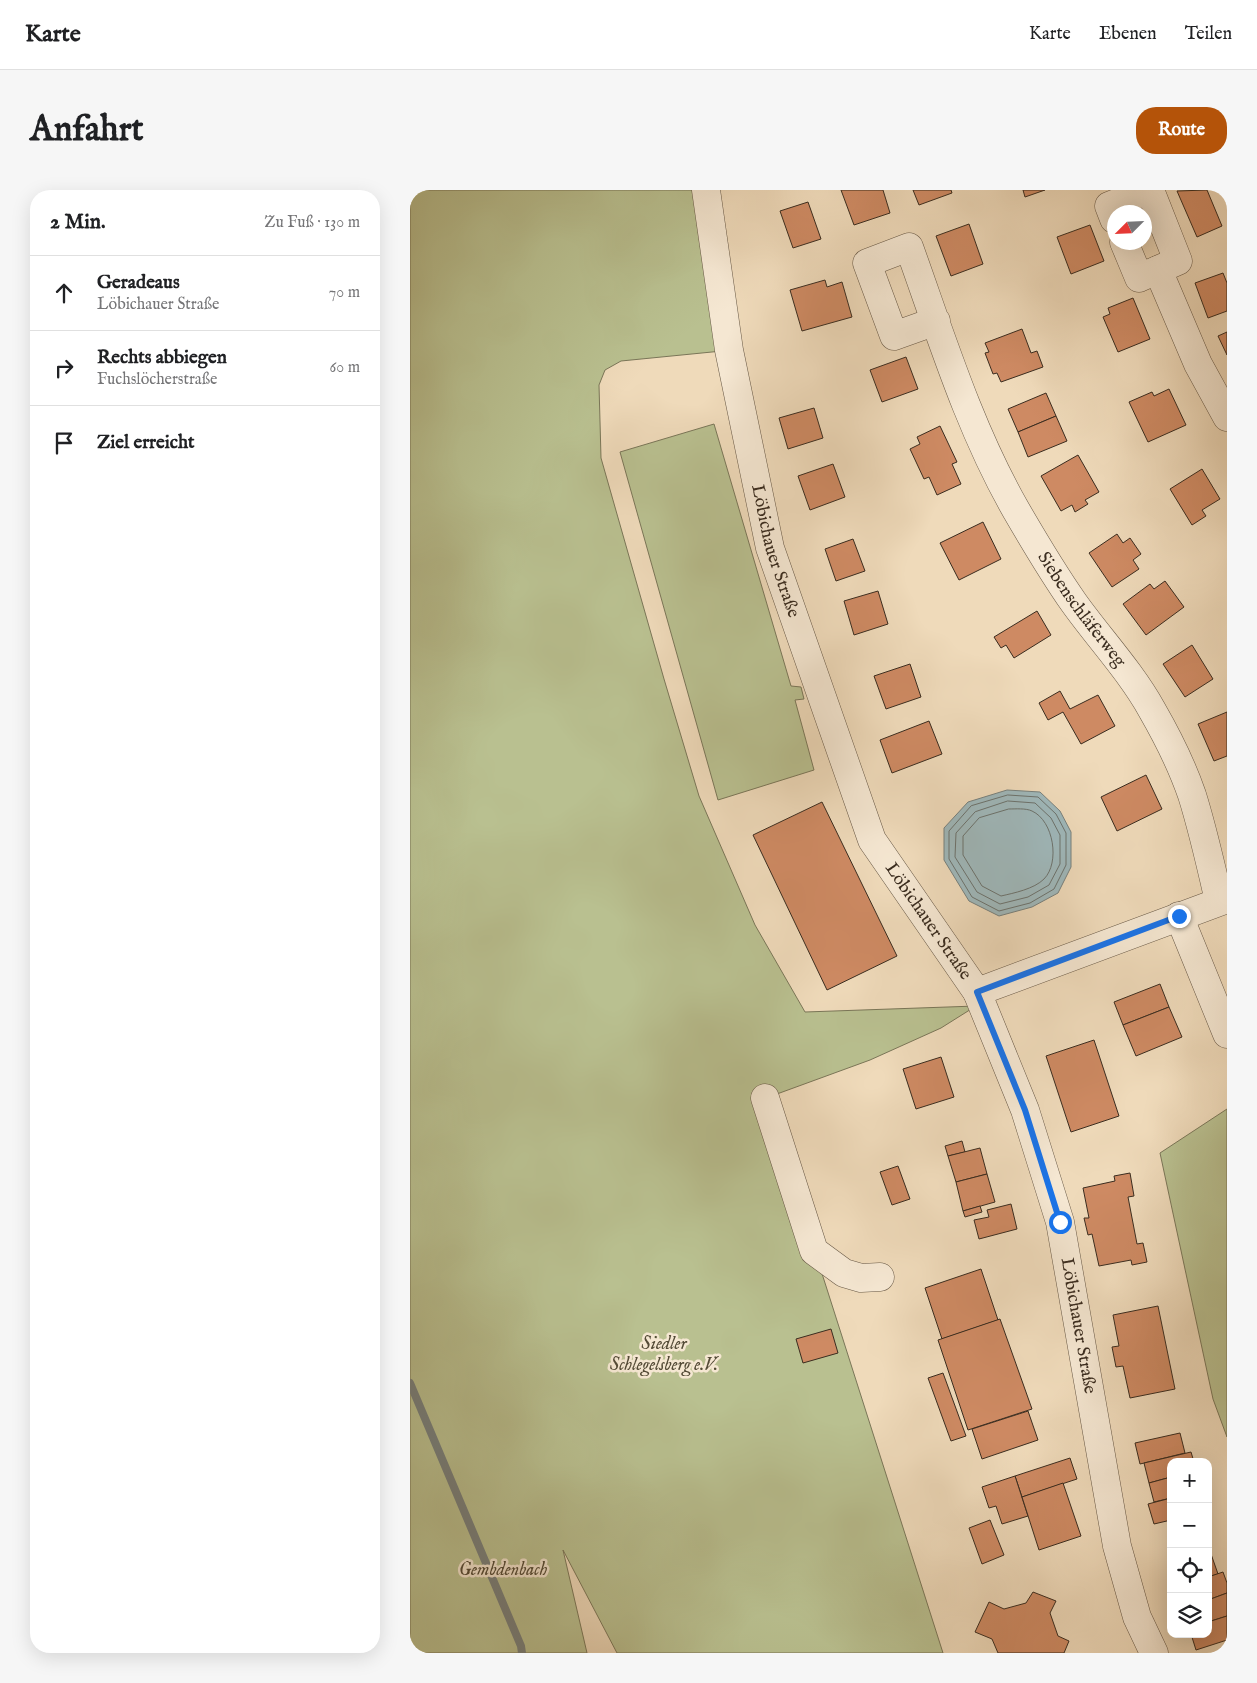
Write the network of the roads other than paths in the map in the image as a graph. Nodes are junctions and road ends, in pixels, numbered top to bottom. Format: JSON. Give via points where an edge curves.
{"nodes":[{"id":1,"x":706,"y":190,"type":"edge"},
{"id":2,"x":1149,"y":190,"type":"edge"},
{"id":3,"x":1112,"y":205,"type":"edge"},
{"id":4,"x":1127,"y":250,"type":"edge"},
{"id":5,"x":1158,"y":270,"type":"junction"},
{"id":6,"x":936,"y":321,"type":"dead end"},
{"id":7,"x":1227,"y":418,"type":"edge"},
{"id":8,"x":1223,"y":900,"type":"edge"},
{"id":9,"x":1179,"y":916,"type":"junction"},
{"id":10,"x":977,"y":992,"type":"junction"},
{"id":11,"x":1227,"y":1034,"type":"edge"},
{"id":12,"x":766,"y":1098,"type":"dead end"},
{"id":13,"x":880,"y":1277,"type":"dead end"},
{"id":14,"x":1154,"y":1653,"type":"edge"}],
"edges":[{"from":1,"to":10,"type":"street","name":"Löbichauer Straße","via":[[729,350],[770,548],[872,840]]},
{"from":2,"to":3,"type":"street"},
{"from":2,"to":5,"type":"street","via":[[1178,261]]},
{"from":4,"to":5,"type":"street","via":[[1139,278]]},
{"from":5,"to":7,"type":"street","via":[[1198,364]]},
{"from":6,"to":8,"type":"street","name":"Siebenschläferweg","via":[[977,430],[1015,508],[1074,603],[1151,708],[1173,750],[1191,793]]},
{"from":8,"to":9,"type":"street"},
{"from":9,"to":10,"type":"street"},
{"from":9,"to":11,"type":"street"},
{"from":10,"to":14,"type":"street","name":"Löbichauer Straße","via":[[1025,1110],[1060,1222],[1116,1546],[1137,1617]]},
{"from":12,"to":13,"type":"street","via":[[814,1251],[844,1272],[861,1278]]}]}
